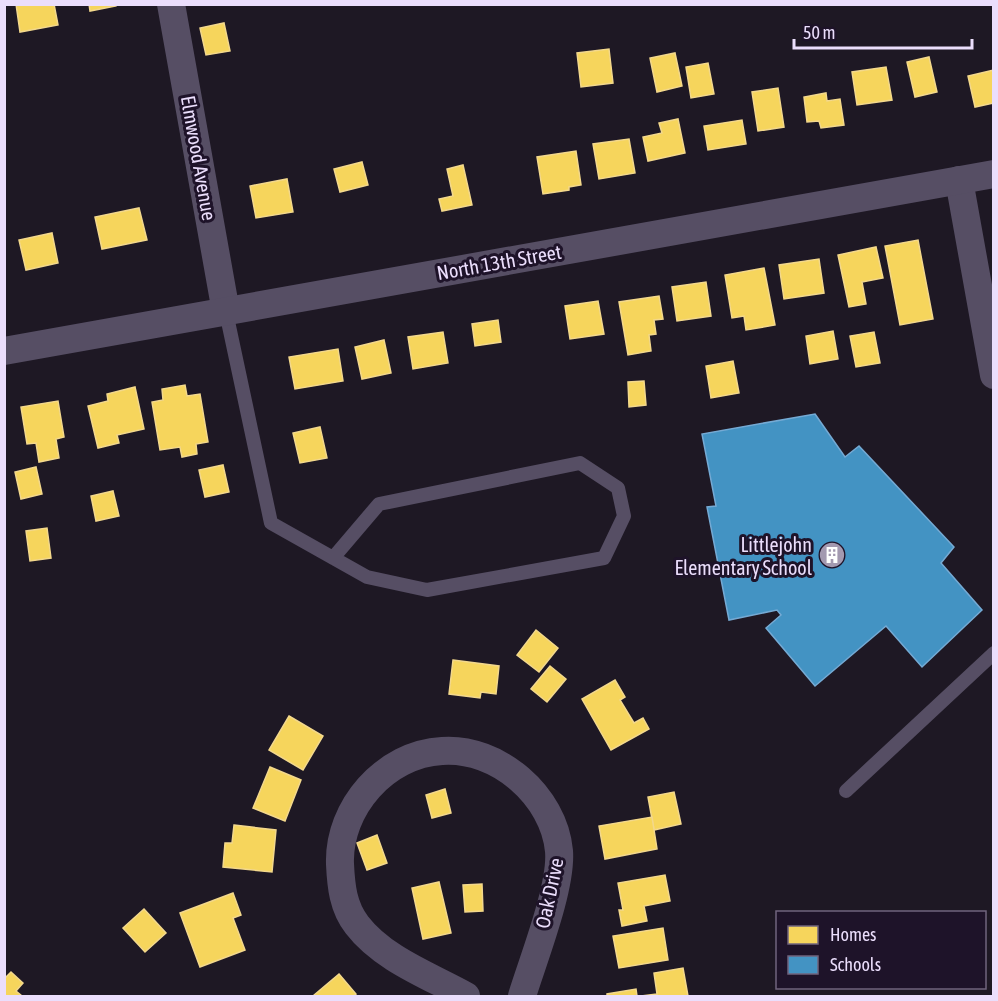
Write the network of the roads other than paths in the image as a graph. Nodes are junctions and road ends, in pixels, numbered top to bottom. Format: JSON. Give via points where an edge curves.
{"nodes":[{"id":1,"x":171,"y":4,"type":"edge"},
{"id":2,"x":993,"y":174,"type":"edge"},
{"id":3,"x":959,"y":180,"type":"junction"},
{"id":4,"x":226,"y":312,"type":"junction"},
{"id":5,"x":4,"y":351,"type":"edge"},
{"id":6,"x":993,"y":375,"type":"edge"},
{"id":7,"x":333,"y":558,"type":"junction"},
{"id":8,"x":993,"y":652,"type":"edge"},
{"id":9,"x":846,"y":790,"type":"dead end"},
{"id":10,"x":466,"y":996,"type":"edge"},
{"id":11,"x":522,"y":996,"type":"edge"}],
"edges":[{"from":1,"to":4,"type":"street","name":"Elmwood Avenue"},
{"from":2,"to":3,"type":"street","name":"North 13th Street"},
{"from":3,"to":4,"type":"street","name":"North 13th Street"},
{"from":3,"to":6,"type":"street"},
{"from":4,"to":5,"type":"street","name":"North 13th Street"},
{"from":4,"to":7,"type":"lane","via":[[271,523]]},
{"from":7,"to":7,"type":"lane","via":[[367,577],[427,590],[604,558],[624,516],[618,488],[580,463],[379,504]]},
{"from":8,"to":9,"type":"lane"},
{"from":10,"to":11,"type":"street","name":"Oak Drive","via":[[368,938],[348,911],[340,879],[344,832],[361,795],[406,760],[441,750],[483,757],[517,777],[543,805],[557,841],[554,889]]}]}
